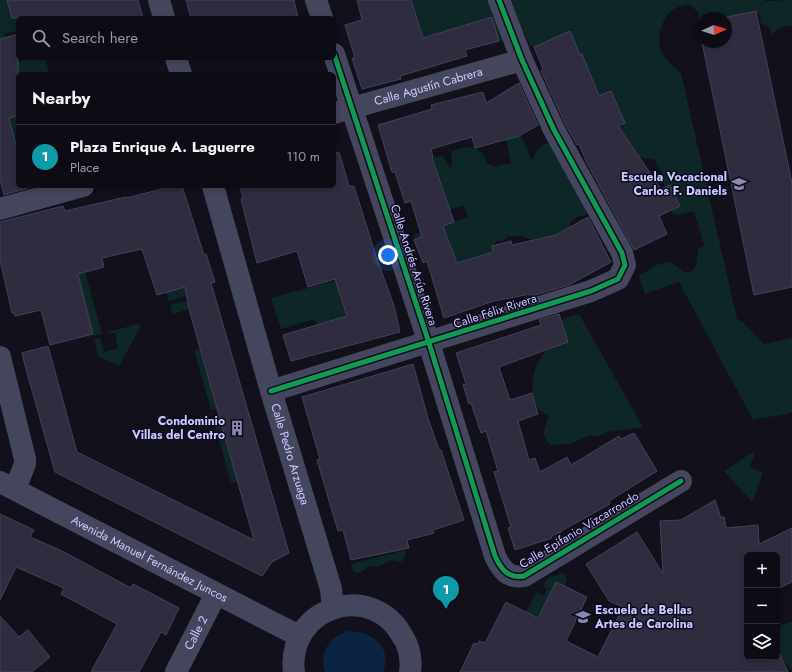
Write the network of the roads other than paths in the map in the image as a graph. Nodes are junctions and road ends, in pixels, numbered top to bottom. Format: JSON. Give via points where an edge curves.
{"nodes":[{"id":1,"x":159,"y":0,"type":"edge"},
{"id":2,"x":316,"y":0,"type":"edge"},
{"id":3,"x":499,"y":0,"type":"edge"},
{"id":4,"x":163,"y":16,"type":"edge"},
{"id":5,"x":321,"y":16,"type":"edge"},
{"id":6,"x":176,"y":60,"type":"edge"},
{"id":7,"x":335,"y":60,"type":"edge"},
{"id":8,"x":522,"y":60,"type":"junction"},
{"id":9,"x":180,"y":72,"type":"edge"},
{"id":10,"x":343,"y":111,"type":"edge"},
{"id":11,"x":76,"y":188,"type":"edge"},
{"id":12,"x":214,"y":188,"type":"edge"},
{"id":13,"x":0,"y":209,"type":"edge"},
{"id":14,"x":429,"y":343,"type":"junction"},
{"id":15,"x":0,"y":357,"type":"edge"},
{"id":16,"x":271,"y":391,"type":"junction"},
{"id":17,"x":681,"y":481,"type":"dead end"},
{"id":18,"x":7,"y":486,"type":"edge"},
{"id":19,"x":488,"y":530,"type":"joint"},
{"id":20,"x":216,"y":594,"type":"junction"},
{"id":21,"x":333,"y":608,"type":"junction"},
{"id":22,"x":299,"y":636,"type":"junction"},
{"id":23,"x":176,"y":672,"type":"edge"},
{"id":24,"x":294,"y":672,"type":"edge"},
{"id":25,"x":410,"y":672,"type":"edge"}],
"edges":[{"from":1,"to":4,"type":"street"},
{"from":2,"to":5,"type":"street"},
{"from":3,"to":8,"type":"street"},
{"from":6,"to":9,"type":"street"},
{"from":7,"to":10,"type":"street","name":"Calle Andrés Arús Rivera"},
{"from":8,"to":10,"type":"street","name":"Calle Agustín Cabrera"},
{"from":8,"to":14,"type":"street","name":"Calle Félix Rivera","via":[[554,130],[622,253],[625,265],[618,279],[591,291]]},
{"from":10,"to":14,"type":"street","name":"Calle Andrés Arús Rivera"},
{"from":11,"to":13,"type":"street"},
{"from":12,"to":16,"type":"street","name":"Calle Pedro Arzuaga"},
{"from":14,"to":16,"type":"street","name":"Calle Félix Rivera"},
{"from":14,"to":19,"type":"street","name":"Calle Andrés Arús Rivera"},
{"from":15,"to":18,"type":"street","via":[[25,459],[25,464]]},
{"from":16,"to":21,"type":"street","name":"Calle Pedro Arzuaga","via":[[331,590]]},
{"from":17,"to":19,"type":"street","name":"Calle Epifanio Vizcarrondo","via":[[524,576],[514,577],[501,567],[495,556]]},
{"from":18,"to":20,"type":"street","name":"Avenida Manuel Fernández Juncos"},
{"from":20,"to":22,"type":"street","name":"Avenida Manuel Fernández Juncos"},
{"from":20,"to":23,"type":"street","name":"Calle 2"},
{"from":21,"to":22,"type":"street","via":[[313,618]]},
{"from":21,"to":25,"type":"street","via":[[356,604],[379,610],[397,625],[408,645]]},
{"from":22,"to":24,"type":"street","via":[[292,659]]}]}
